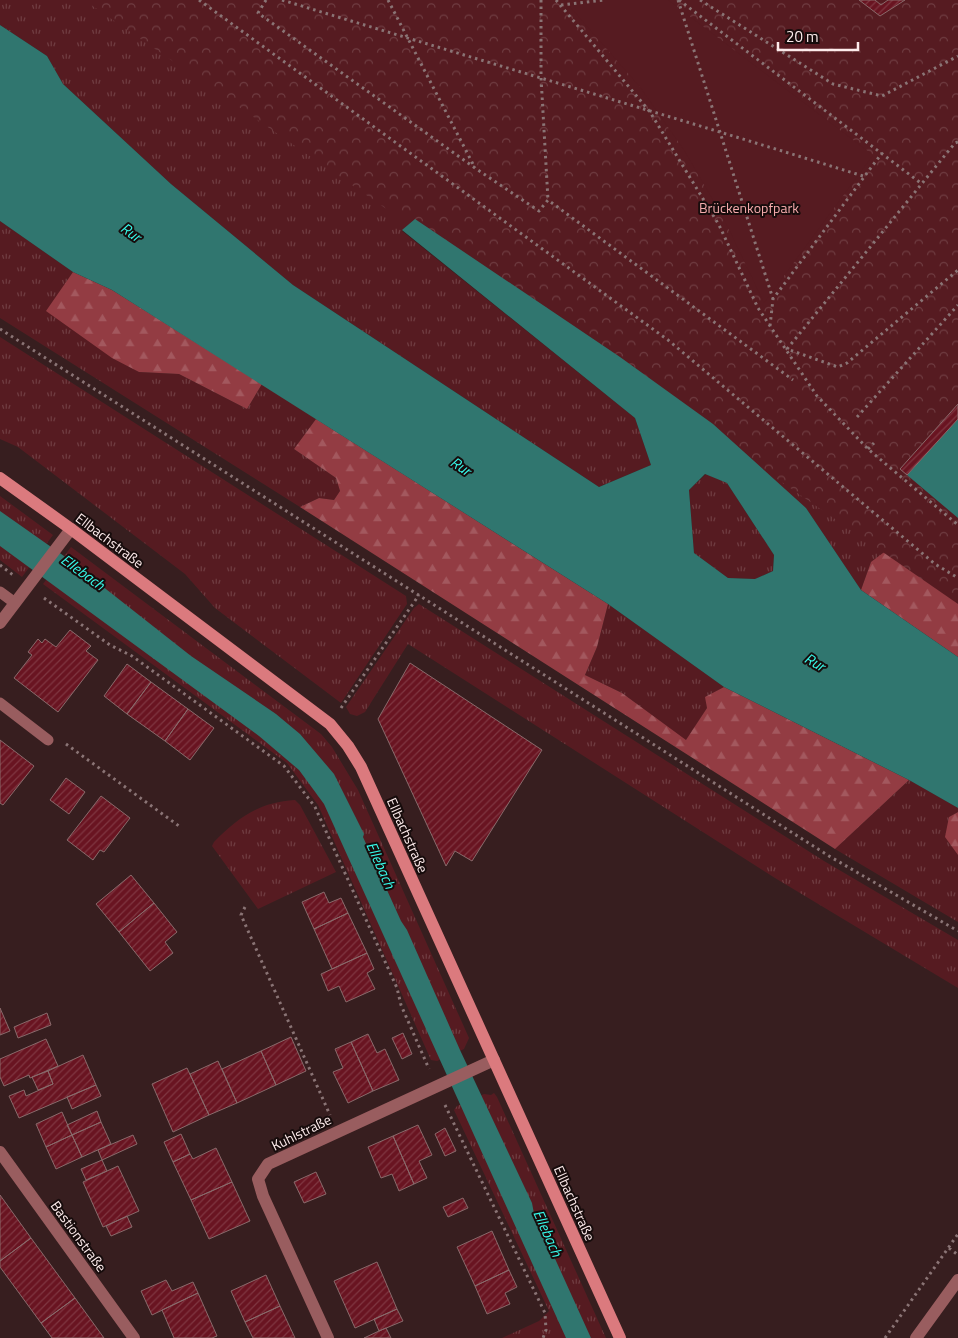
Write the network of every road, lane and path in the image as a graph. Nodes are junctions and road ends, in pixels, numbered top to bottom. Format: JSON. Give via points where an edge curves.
{"nodes":[{"id":1,"x":200,"y":0,"type":"edge"},
{"id":2,"x":266,"y":0,"type":"edge"},
{"id":3,"x":282,"y":0,"type":"edge"},
{"id":4,"x":388,"y":0,"type":"edge"},
{"id":5,"x":540,"y":0,"type":"edge"},
{"id":6,"x":556,"y":0,"type":"edge"},
{"id":7,"x":604,"y":0,"type":"edge"},
{"id":8,"x":678,"y":0,"type":"edge"},
{"id":9,"x":700,"y":0,"type":"edge"},
{"id":10,"x":561,"y":5,"type":"junction"},
{"id":11,"x":408,"y":38,"type":"junction"},
{"id":12,"x":958,"y":56,"type":"edge"},
{"id":13,"x":541,"y":77,"type":"junction"},
{"id":14,"x":650,"y":112,"type":"junction"},
{"id":15,"x":718,"y":131,"type":"junction"},
{"id":16,"x":958,"y":142,"type":"edge"},
{"id":17,"x":882,"y":153,"type":"junction"},
{"id":18,"x":475,"y":168,"type":"junction"},
{"id":19,"x":863,"y":176,"type":"junction"},
{"id":20,"x":922,"y":184,"type":"junction"},
{"id":21,"x":548,"y":200,"type":"junction"},
{"id":22,"x":958,"y":270,"type":"edge"},
{"id":23,"x":773,"y":299,"type":"junction"},
{"id":24,"x":958,"y":304,"type":"edge"},
{"id":25,"x":770,"y":326,"type":"junction"},
{"id":26,"x":0,"y":330,"type":"edge"},
{"id":27,"x":787,"y":349,"type":"junction"},
{"id":28,"x":792,"y":380,"type":"dead end"},
{"id":29,"x":857,"y":417,"type":"dead end"},
{"id":30,"x":874,"y":443,"type":"dead end"},
{"id":31,"x":868,"y":449,"type":"junction"},
{"id":32,"x":0,"y":478,"type":"edge"},
{"id":33,"x":958,"y":526,"type":"edge"},
{"id":34,"x":71,"y":529,"type":"junction"},
{"id":35,"x":958,"y":578,"type":"edge"},
{"id":36,"x":30,"y":582,"type":"junction"},
{"id":37,"x":0,"y":592,"type":"edge"},
{"id":38,"x":419,"y":595,"type":"junction"},
{"id":39,"x":15,"y":603,"type":"junction"},
{"id":40,"x":0,"y":622,"type":"edge"},
{"id":41,"x":0,"y":703,"type":"edge"},
{"id":42,"x":330,"y":724,"type":"junction"},
{"id":43,"x":48,"y":740,"type":"joint"},
{"id":44,"x":179,"y":826,"type":"dead end"},
{"id":45,"x":245,"y":907,"type":"dead end"},
{"id":46,"x":958,"y":931,"type":"edge"},
{"id":47,"x":494,"y":1060,"type":"junction"},
{"id":48,"x":440,"y":1085,"type":"junction"},
{"id":49,"x":337,"y":1131,"type":"junction"},
{"id":50,"x":0,"y":1152,"type":"edge"},
{"id":51,"x":958,"y":1234,"type":"edge"},
{"id":52,"x":948,"y":1248,"type":"junction"},
{"id":53,"x":958,"y":1255,"type":"edge"},
{"id":54,"x":958,"y":1280,"type":"edge"},
{"id":55,"x":134,"y":1338,"type":"edge"},
{"id":56,"x":328,"y":1338,"type":"edge"},
{"id":57,"x":542,"y":1338,"type":"edge"},
{"id":58,"x":620,"y":1338,"type":"edge"},
{"id":59,"x":885,"y":1338,"type":"edge"},
{"id":60,"x":916,"y":1338,"type":"edge"}],
"edges":[{"from":1,"to":35,"type":"path","via":[[668,340],[935,564]]},
{"from":2,"to":18,"type":"path","via":[[258,14]]},
{"from":3,"to":11,"type":"path"},
{"from":4,"to":11,"type":"path"},
{"from":5,"to":13,"type":"path"},
{"from":6,"to":10,"type":"path"},
{"from":7,"to":10,"type":"path"},
{"from":8,"to":15,"type":"path"},
{"from":8,"to":17,"type":"path"},
{"from":9,"to":12,"type":"path","via":[[833,84],[882,96]]},
{"from":10,"to":14,"type":"path"},
{"from":11,"to":13,"type":"path"},
{"from":11,"to":18,"type":"path"},
{"from":13,"to":14,"type":"path"},
{"from":13,"to":21,"type":"path"},
{"from":14,"to":15,"type":"path"},
{"from":14,"to":25,"type":"path","via":[[719,225],[758,308]]},
{"from":15,"to":19,"type":"path"},
{"from":15,"to":23,"type":"path"},
{"from":16,"to":20,"type":"path"},
{"from":17,"to":19,"type":"path"},
{"from":17,"to":20,"type":"path"},
{"from":18,"to":21,"type":"path","via":[[539,211]]},
{"from":19,"to":23,"type":"path"},
{"from":20,"to":27,"type":"path"},
{"from":21,"to":28,"type":"path"},
{"from":22,"to":27,"type":"path","via":[[847,363],[838,366]]},
{"from":23,"to":25,"type":"path"},
{"from":24,"to":29,"type":"path"},
{"from":25,"to":27,"type":"path"},
{"from":26,"to":38,"type":"path"},
{"from":27,"to":31,"type":"path","via":[[817,396]]},
{"from":30,"to":31,"type":"path"},
{"from":31,"to":33,"type":"path"},
{"from":32,"to":34,"type":"main road","name":"Ellbachstraße"},
{"from":34,"to":36,"type":"street"},
{"from":34,"to":42,"type":"main road","name":"Ellbachstraße"},
{"from":36,"to":39,"type":"street"},
{"from":36,"to":48,"type":"path","via":[[110,645],[132,656],[284,766],[315,807],[397,988],[401,1005]]},
{"from":37,"to":39,"type":"lane"},
{"from":38,"to":42,"type":"path"},
{"from":38,"to":46,"type":"path","via":[[829,856]]},
{"from":39,"to":40,"type":"street"},
{"from":41,"to":43,"type":"lane"},
{"from":42,"to":47,"type":"main road","name":"Ellbachstraße","via":[[361,767]]},
{"from":43,"to":44,"type":"path","via":[[61,740]]},
{"from":45,"to":49,"type":"path","via":[[241,915]]},
{"from":47,"to":48,"type":"street","name":"Kuhlstraße"},
{"from":47,"to":58,"type":"main road","name":"Ellbachstraße"},
{"from":48,"to":49,"type":"street","name":"Kuhlstraße"},
{"from":48,"to":57,"type":"path","via":[[545,1313],[546,1330]]},
{"from":49,"to":56,"type":"street","name":"Kuhlstraße","via":[[268,1164],[258,1179]]},
{"from":50,"to":55,"type":"street","name":"Bastionstraße"},
{"from":51,"to":52,"type":"path"},
{"from":52,"to":53,"type":"path"},
{"from":52,"to":59,"type":"path"},
{"from":54,"to":60,"type":"street"}]}
